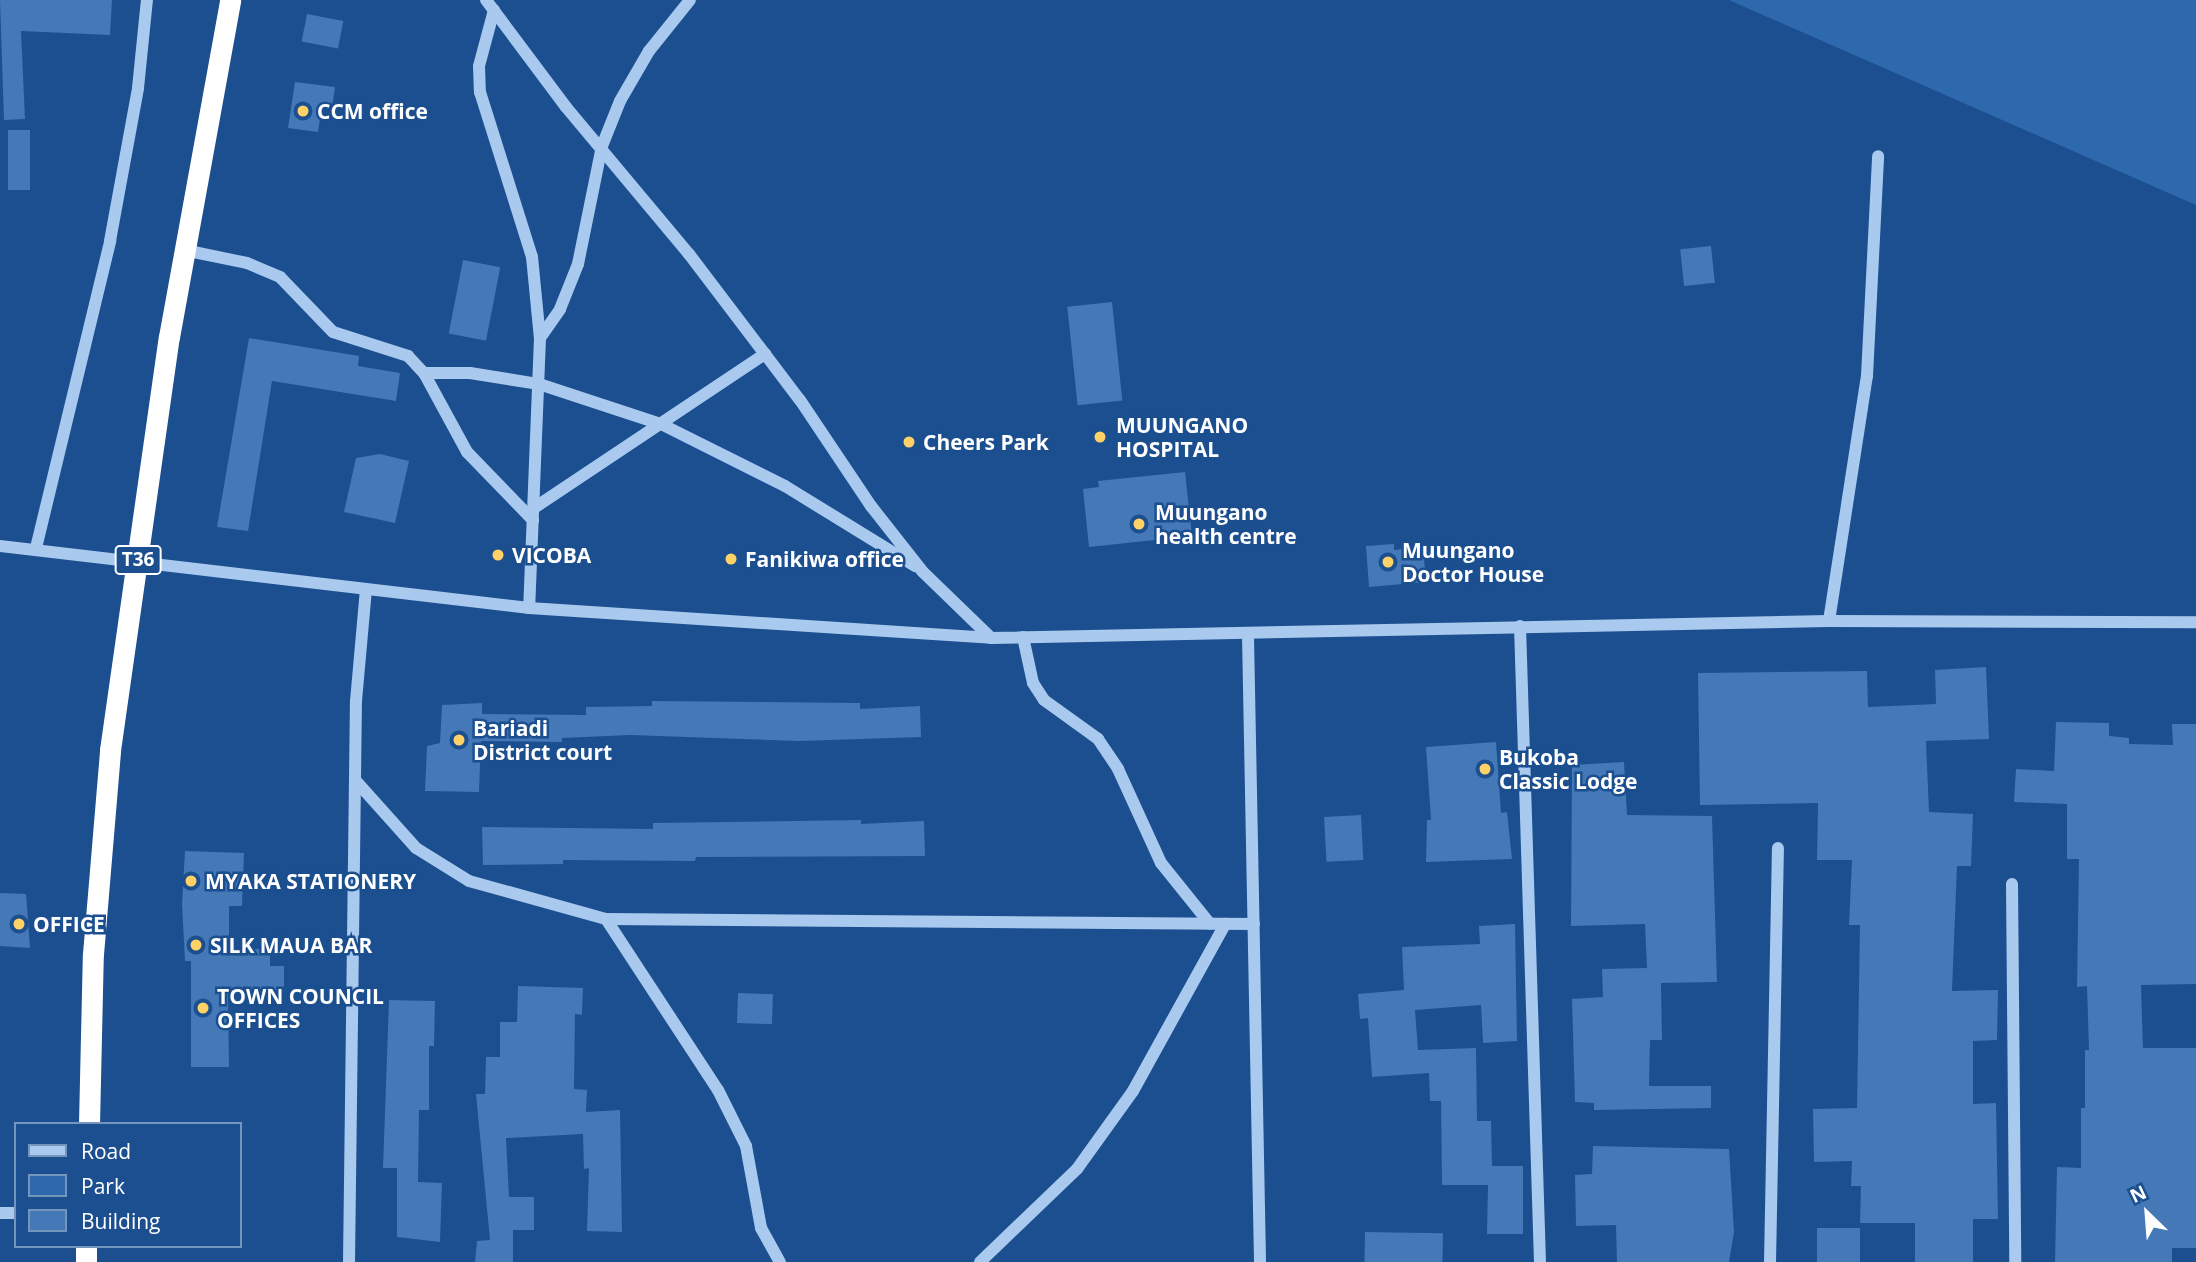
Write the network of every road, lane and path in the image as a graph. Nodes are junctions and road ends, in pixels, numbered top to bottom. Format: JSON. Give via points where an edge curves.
{"nodes":[{"id":1,"x":147,"y":0,"type":"edge"},
{"id":2,"x":230,"y":0,"type":"edge"},
{"id":3,"x":690,"y":0,"type":"edge"},
{"id":4,"x":490,"y":5,"type":"edge"},
{"id":5,"x":602,"y":146,"type":"junction"},
{"id":6,"x":1878,"y":156,"type":"dead end"},
{"id":7,"x":184,"y":250,"type":"junction"},
{"id":8,"x":540,"y":338,"type":"junction"},
{"id":9,"x":765,"y":354,"type":"junction"},
{"id":10,"x":424,"y":373,"type":"junction"},
{"id":11,"x":539,"y":384,"type":"junction"},
{"id":12,"x":661,"y":424,"type":"junction"},
{"id":13,"x":534,"y":514,"type":"junction"},
{"id":14,"x":0,"y":546,"type":"edge"},
{"id":15,"x":36,"y":548,"type":"junction"},
{"id":16,"x":138,"y":560,"type":"junction"},
{"id":17,"x":923,"y":572,"type":"junction"},
{"id":18,"x":366,"y":589,"type":"junction"},
{"id":19,"x":529,"y":608,"type":"junction"},
{"id":20,"x":1829,"y":621,"type":"junction"},
{"id":21,"x":2196,"y":622,"type":"edge"},
{"id":22,"x":1520,"y":626,"type":"junction"},
{"id":23,"x":1248,"y":636,"type":"junction"},
{"id":24,"x":1023,"y":637,"type":"junction"},
{"id":25,"x":990,"y":638,"type":"junction"},
{"id":26,"x":356,"y":782,"type":"junction"},
{"id":27,"x":1778,"y":848,"type":"dead end"},
{"id":28,"x":2012,"y":884,"type":"dead end"},
{"id":29,"x":606,"y":919,"type":"junction"},
{"id":30,"x":1210,"y":924,"type":"junction"},
{"id":31,"x":1225,"y":924,"type":"junction"},
{"id":32,"x":1254,"y":924,"type":"junction"},
{"id":33,"x":89,"y":1122,"type":"edge"},
{"id":34,"x":349,"y":1262,"type":"edge"},
{"id":35,"x":780,"y":1262,"type":"edge"},
{"id":36,"x":980,"y":1262,"type":"edge"},
{"id":37,"x":1260,"y":1262,"type":"edge"},
{"id":38,"x":1540,"y":1262,"type":"edge"},
{"id":39,"x":1770,"y":1262,"type":"edge"},
{"id":40,"x":2015,"y":1262,"type":"edge"}],
"edges":[{"from":1,"to":15,"type":"street","via":[[138,88],[110,241]]},
{"from":2,"to":7,"type":"highway","number":"T36"},
{"from":3,"to":5,"type":"street","via":[[630,79]]},
{"from":4,"to":5,"type":"street","via":[[566,107]]},
{"from":4,"to":8,"type":"street","via":[[479,66],[480,92],[532,257]]},
{"from":5,"to":8,"type":"street","via":[[578,264],[560,309]]},
{"from":5,"to":9,"type":"street"},
{"from":6,"to":20,"type":"street","via":[[1867,376]]},
{"from":7,"to":10,"type":"street","via":[[247,263],[280,277],[333,332],[397,349]]},
{"from":7,"to":16,"type":"highway","number":"T36"},
{"from":8,"to":11,"type":"street"},
{"from":9,"to":12,"type":"street"},
{"from":9,"to":17,"type":"street"},
{"from":10,"to":11,"type":"street","via":[[470,373]]},
{"from":10,"to":13,"type":"street","via":[[467,453]]},
{"from":11,"to":12,"type":"street"},
{"from":11,"to":13,"type":"street"},
{"from":12,"to":13,"type":"street"},
{"from":12,"to":17,"type":"street","via":[[785,486]]},
{"from":13,"to":19,"type":"street"},
{"from":14,"to":15,"type":"street"},
{"from":15,"to":16,"type":"street"},
{"from":16,"to":18,"type":"street"},
{"from":16,"to":33,"type":"highway","number":"T36","via":[[108,763],[93,954]]},
{"from":17,"to":25,"type":"street"},
{"from":18,"to":19,"type":"street"},
{"from":18,"to":26,"type":"street","via":[[356,701]]},
{"from":19,"to":25,"type":"street"},
{"from":20,"to":21,"type":"street"},
{"from":20,"to":22,"type":"street"},
{"from":22,"to":23,"type":"street"},
{"from":22,"to":38,"type":"street"},
{"from":23,"to":24,"type":"street"},
{"from":23,"to":32,"type":"street"},
{"from":24,"to":25,"type":"street"},
{"from":24,"to":30,"type":"street","via":[[1033,683],[1044,700],[1098,739],[1118,769],[1161,863]]},
{"from":26,"to":29,"type":"street","via":[[416,848],[469,881]]},
{"from":26,"to":34,"type":"street"},
{"from":27,"to":39,"type":"street"},
{"from":28,"to":40,"type":"street"},
{"from":29,"to":30,"type":"street"},
{"from":29,"to":35,"type":"street","via":[[718,1090],[746,1146],[761,1228]]},
{"from":30,"to":31,"type":"street"},
{"from":31,"to":32,"type":"street"},
{"from":31,"to":36,"type":"street","via":[[1133,1091],[1077,1169]]},
{"from":32,"to":37,"type":"street"}]}
